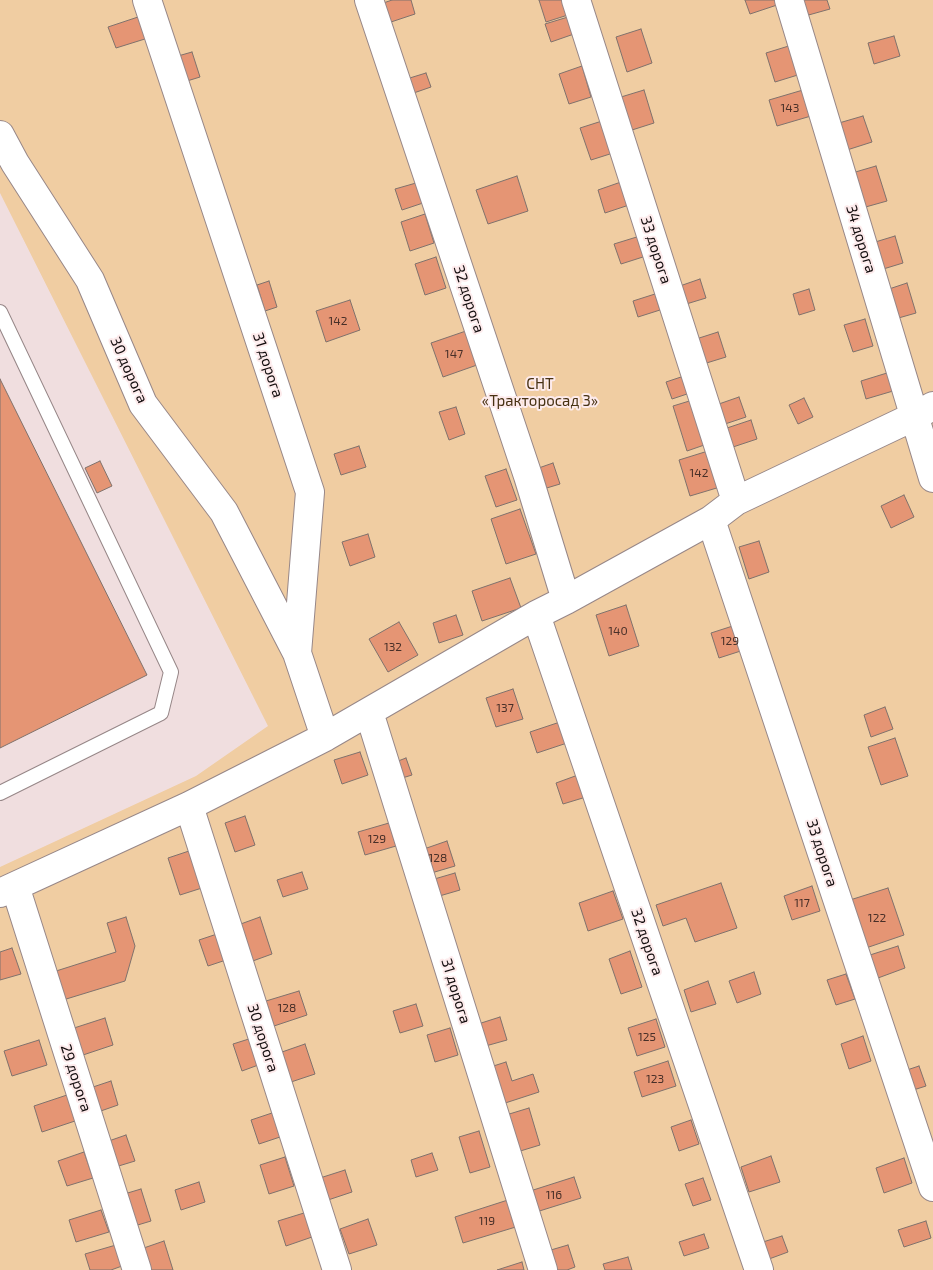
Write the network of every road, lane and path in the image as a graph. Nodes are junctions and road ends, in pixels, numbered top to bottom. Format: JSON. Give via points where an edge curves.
{"nodes":[{"id":1,"x":147,"y":0,"type":"edge"},
{"id":2,"x":369,"y":0,"type":"edge"},
{"id":3,"x":576,"y":0,"type":"edge"},
{"id":4,"x":789,"y":0,"type":"edge"},
{"id":5,"x":0,"y":135,"type":"edge"},
{"id":6,"x":0,"y":312,"type":"edge"},
{"id":7,"x":924,"y":411,"type":"edge"},
{"id":8,"x":933,"y":478,"type":"edge"},
{"id":9,"x":736,"y":500,"type":"junction"},
{"id":10,"x":711,"y":520,"type":"junction"},
{"id":11,"x":566,"y":600,"type":"junction"},
{"id":12,"x":536,"y":615,"type":"junction"},
{"id":13,"x":297,"y":652,"type":"junction"},
{"id":14,"x":369,"y":712,"type":"junction"},
{"id":15,"x":325,"y":737,"type":"junction"},
{"id":16,"x":0,"y":794,"type":"edge"},
{"id":17,"x":189,"y":806,"type":"junction"},
{"id":18,"x":7,"y":890,"type":"edge"},
{"id":19,"x":933,"y":1187,"type":"edge"},
{"id":20,"x":137,"y":1270,"type":"edge"},
{"id":21,"x":338,"y":1270,"type":"edge"},
{"id":22,"x":543,"y":1270,"type":"edge"},
{"id":23,"x":758,"y":1270,"type":"edge"}],
"edges":[{"from":1,"to":13,"type":"street","name":"31 дорога","via":[[310,492]]},
{"from":2,"to":11,"type":"street","name":"32 дорога","via":[[528,476]]},
{"from":3,"to":9,"type":"street","name":"33 дорога"},
{"from":4,"to":7,"type":"street","name":"34 дорога"},
{"from":5,"to":13,"type":"street","name":"30 дорога","via":[[14,164],[90,280],[143,404],[224,512]]},
{"from":6,"to":16,"type":"lane","via":[[170,672],[161,713]]},
{"from":7,"to":8,"type":"street","name":"34 дорога"},
{"from":7,"to":9,"type":"street"},
{"from":9,"to":10,"type":"street"},
{"from":10,"to":11,"type":"street"},
{"from":10,"to":19,"type":"street","name":"33 дорога"},
{"from":11,"to":12,"type":"street"},
{"from":12,"to":14,"type":"street"},
{"from":12,"to":23,"type":"street","name":"32 дорога"},
{"from":13,"to":15,"type":"street","name":"31 дорога"},
{"from":14,"to":15,"type":"street"},
{"from":14,"to":22,"type":"street","name":"31 дорога"},
{"from":15,"to":17,"type":"street"},
{"from":17,"to":18,"type":"street"},
{"from":17,"to":21,"type":"street","name":"30 дорога"},
{"from":18,"to":20,"type":"street","name":"29 дорога"}]}
